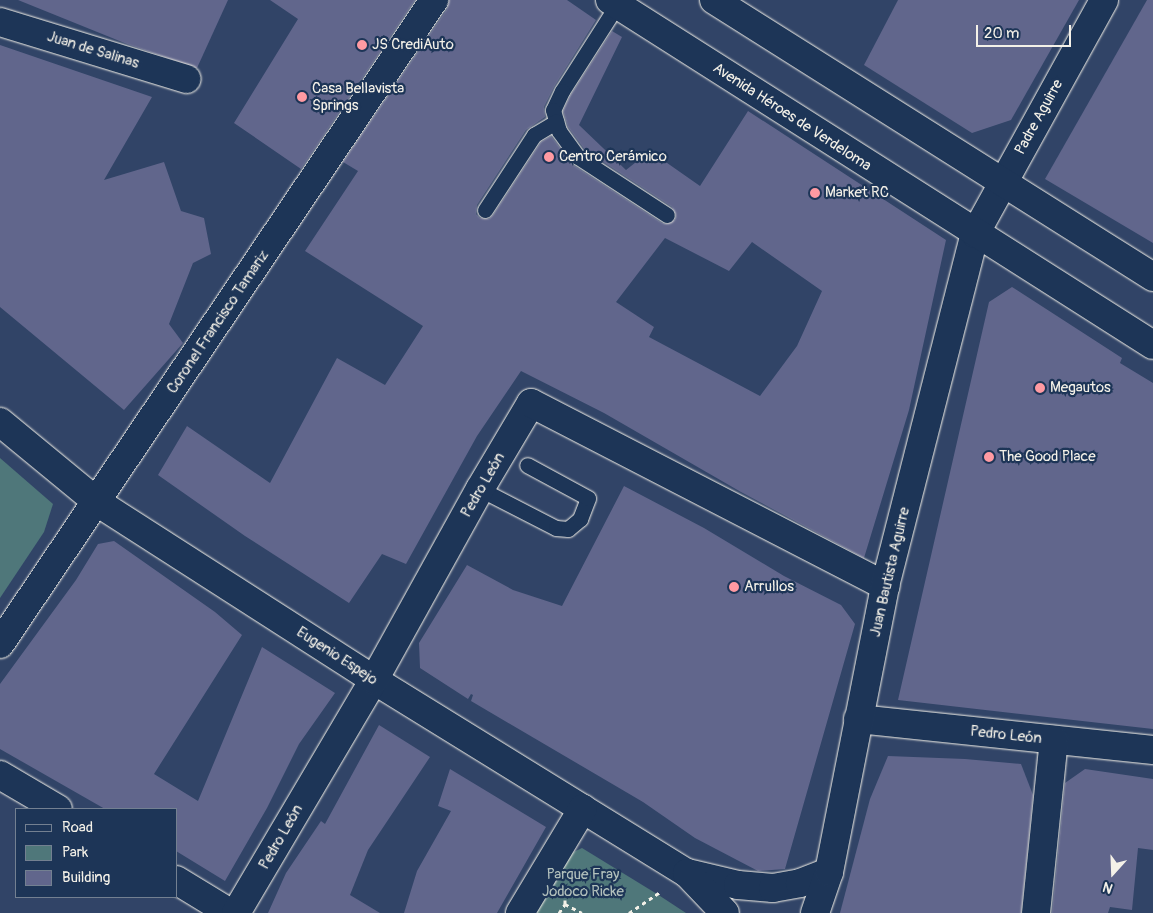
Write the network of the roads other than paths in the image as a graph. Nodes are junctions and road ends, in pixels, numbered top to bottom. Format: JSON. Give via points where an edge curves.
{"nodes":[{"id":1,"x":434,"y":0,"type":"edge"},
{"id":2,"x":714,"y":0,"type":"edge"},
{"id":3,"x":1104,"y":0,"type":"edge"},
{"id":4,"x":614,"y":3,"type":"edge"},
{"id":5,"x":0,"y":22,"type":"edge"},
{"id":6,"x":186,"y":79,"type":"dead end"},
{"id":7,"x":556,"y":122,"type":"junction"},
{"id":8,"x":1002,"y":183,"type":"junction"},
{"id":9,"x":485,"y":210,"type":"dead end"},
{"id":10,"x":667,"y":215,"type":"dead end"},
{"id":11,"x":975,"y":234,"type":"junction"},
{"id":12,"x":1153,"y":277,"type":"edge"},
{"id":13,"x":1153,"y":345,"type":"edge"},
{"id":14,"x":0,"y":422,"type":"edge"},
{"id":15,"x":527,"y":465,"type":"dead end"},
{"id":16,"x":480,"y":489,"type":"junction"},
{"id":17,"x":97,"y":502,"type":"junction"},
{"id":18,"x":885,"y":586,"type":"junction"},
{"id":19,"x":0,"y":644,"type":"edge"},
{"id":20,"x":374,"y":680,"type":"junction"},
{"id":21,"x":858,"y":720,"type":"junction"},
{"id":22,"x":1054,"y":740,"type":"junction"},
{"id":23,"x":1153,"y":750,"type":"edge"},
{"id":24,"x":0,"y":775,"type":"edge"},
{"id":25,"x":56,"y":808,"type":"edge"},
{"id":26,"x":583,"y":808,"type":"junction"},
{"id":27,"x":829,"y":872,"type":"junction"},
{"id":28,"x":687,"y":873,"type":"junction"},
{"id":29,"x":178,"y":881,"type":"edge"},
{"id":30,"x":230,"y":913,"type":"edge"},
{"id":31,"x":236,"y":913,"type":"edge"},
{"id":32,"x":520,"y":913,"type":"edge"},
{"id":33,"x":725,"y":913,"type":"edge"},
{"id":34,"x":815,"y":913,"type":"edge"},
{"id":35,"x":1036,"y":913,"type":"edge"}],
"edges":[{"from":1,"to":17,"type":"street","name":"Coronel Francisco Tamariz"},
{"from":2,"to":8,"type":"street"},
{"from":3,"to":8,"type":"street","name":"Padre Aguirre"},
{"from":4,"to":7,"type":"lane","via":[[562,91],[554,110]]},
{"from":4,"to":11,"type":"street","name":"Avenida Héroes de Verdeloma"},
{"from":5,"to":6,"type":"street","name":"Juan de Salinas"},
{"from":7,"to":9,"type":"lane","via":[[534,135]]},
{"from":7,"to":10,"type":"lane","via":[[578,157]]},
{"from":8,"to":11,"type":"street","name":"Padre Aguirre"},
{"from":8,"to":12,"type":"street"},
{"from":11,"to":13,"type":"street","name":"Avenida Héroes de Verdeloma"},
{"from":11,"to":18,"type":"street","name":"Juan Bautista Aguirre"},
{"from":14,"to":17,"type":"street","name":"Eugenio Espejo"},
{"from":15,"to":16,"type":"lane","via":[[588,498],[580,519],[568,529],[556,528]]},
{"from":16,"to":18,"type":"street","name":"Pedro León","via":[[531,403]]},
{"from":16,"to":20,"type":"street","name":"Pedro León"},
{"from":17,"to":19,"type":"street","name":"Coronel Francisco Tamariz"},
{"from":17,"to":20,"type":"street","name":"Eugenio Espejo"},
{"from":18,"to":21,"type":"street","name":"Juan Bautista Aguirre"},
{"from":20,"to":26,"type":"street","name":"Eugenio Espejo"},
{"from":20,"to":31,"type":"street","name":"Pedro León"},
{"from":21,"to":22,"type":"street","name":"Pedro León"},
{"from":21,"to":27,"type":"street","name":"Juan Bautista Aguirre"},
{"from":22,"to":23,"type":"street","name":"Pedro León"},
{"from":22,"to":35,"type":"street"},
{"from":24,"to":25,"type":"street"},
{"from":26,"to":28,"type":"street","name":"Eugenio Espejo"},
{"from":26,"to":32,"type":"street"},
{"from":27,"to":28,"type":"street","name":"Eugenio Espejo","via":[[800,883],[773,888],[738,885]]},
{"from":27,"to":34,"type":"street","name":"Juan Bautista Aguirre"},
{"from":28,"to":33,"type":"street","name":"Eugenio Espejo"},
{"from":29,"to":30,"type":"street"}]}
